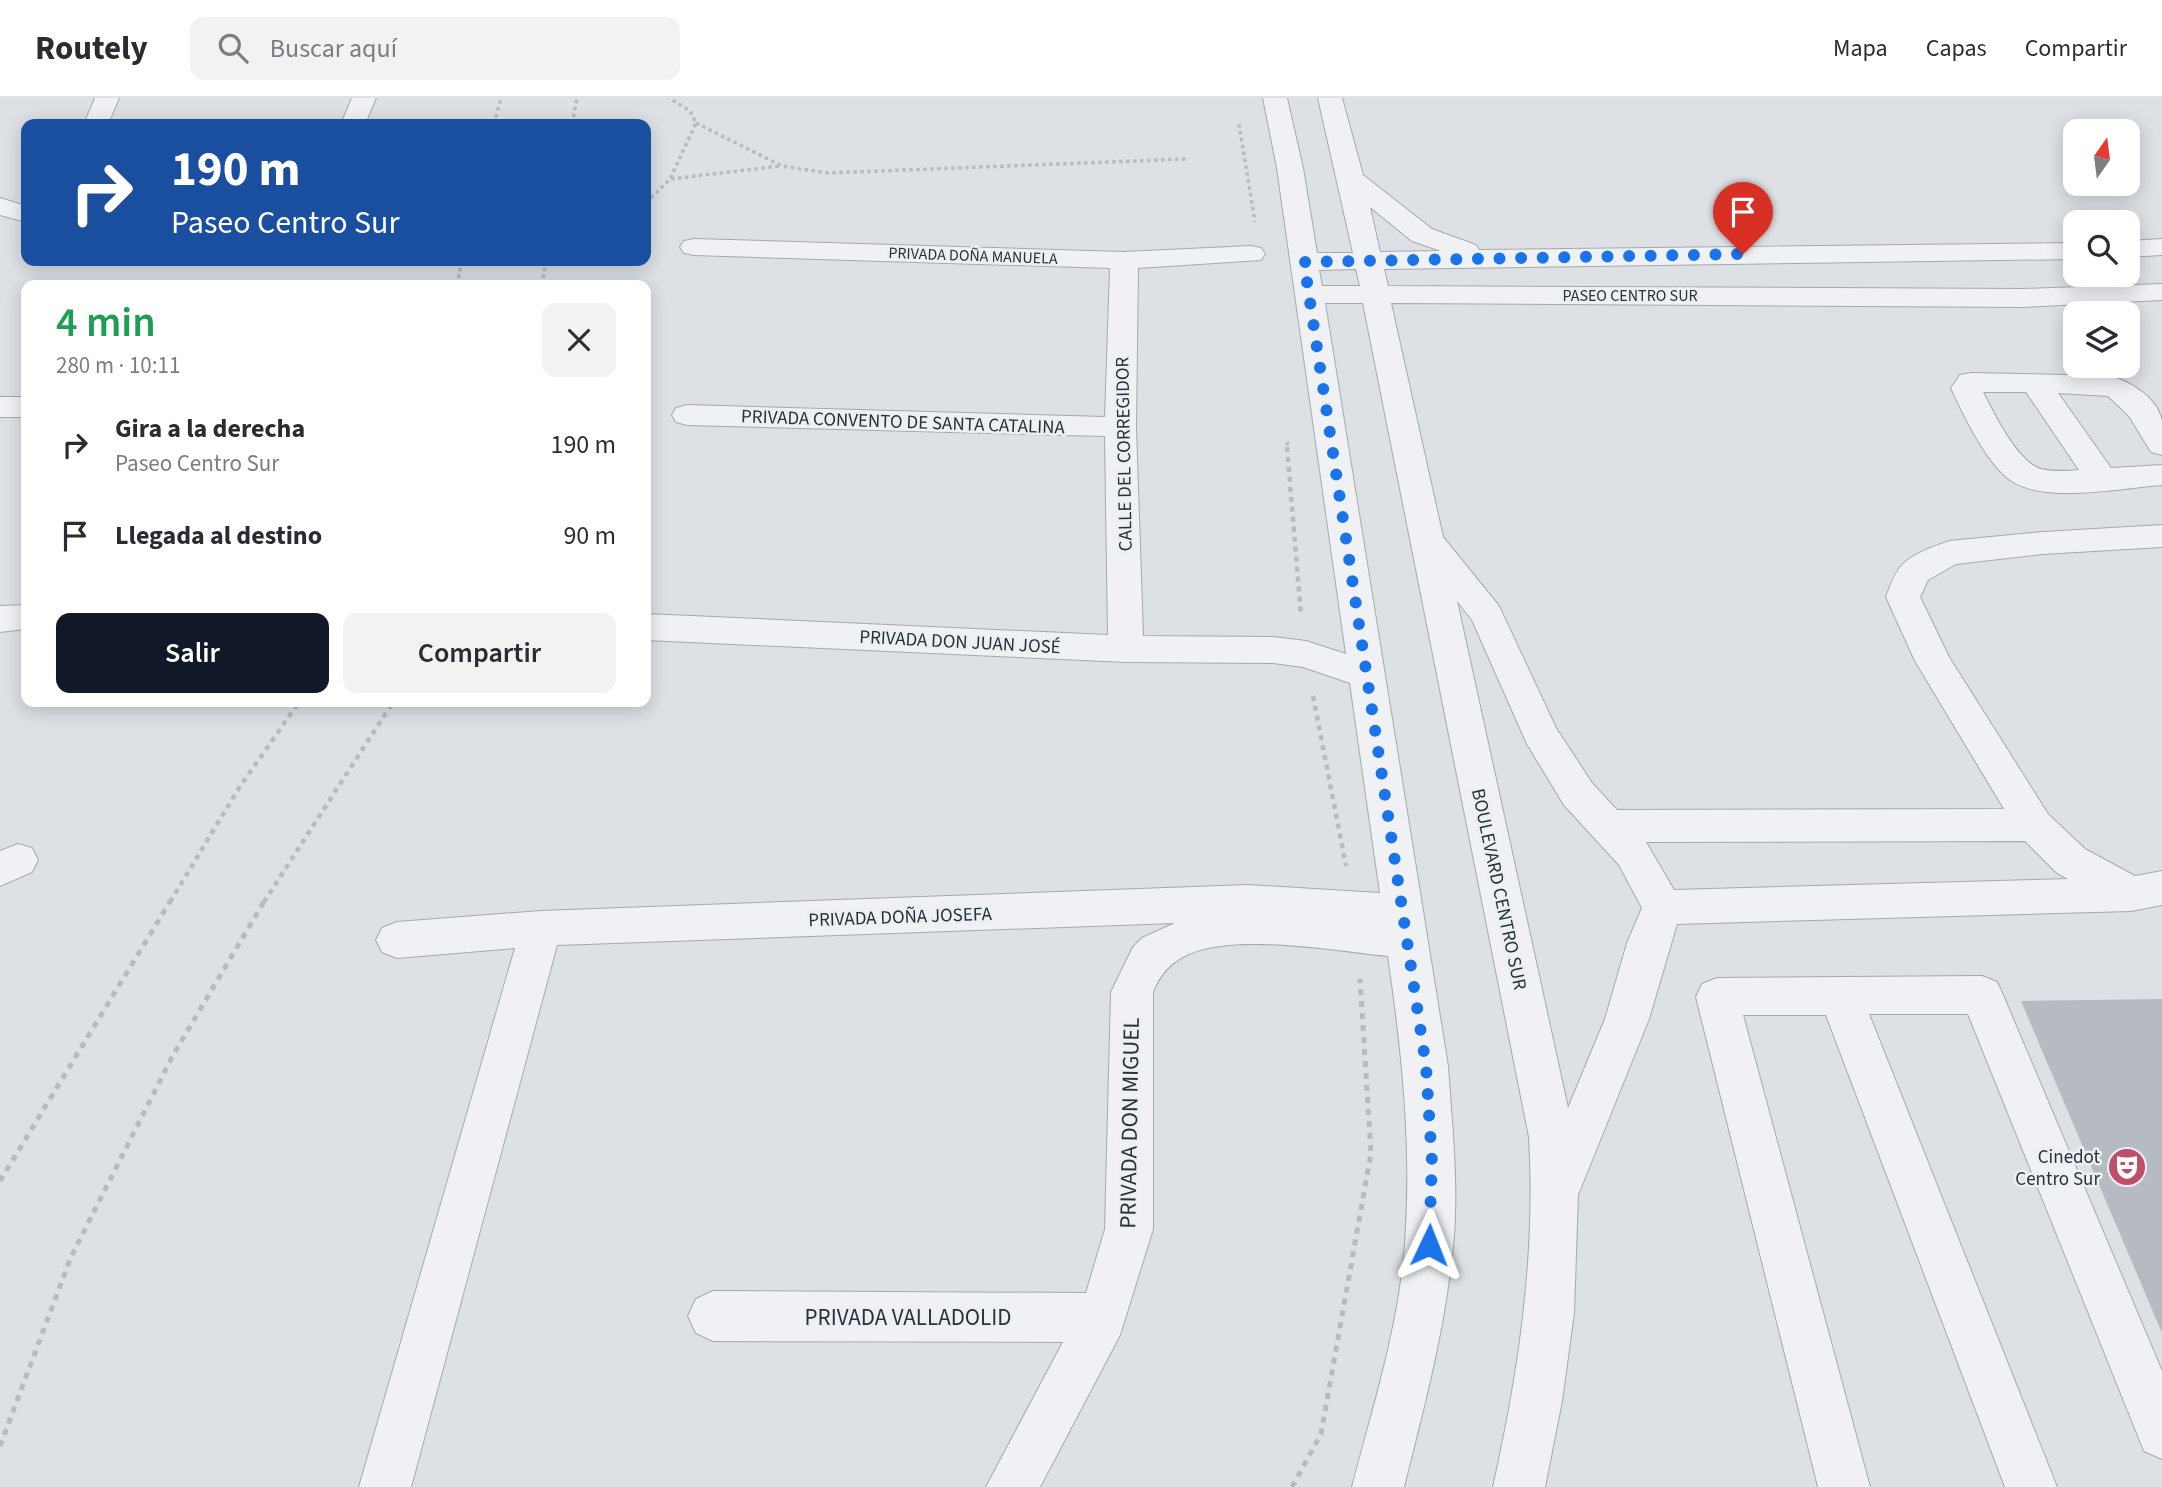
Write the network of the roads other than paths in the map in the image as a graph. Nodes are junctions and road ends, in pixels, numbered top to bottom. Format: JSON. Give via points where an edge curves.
{"nodes":[{"id":1,"x":107,"y":98,"type":"edge"},
{"id":2,"x":364,"y":98,"type":"edge"},
{"id":3,"x":1275,"y":98,"type":"edge"},
{"id":4,"x":1331,"y":98,"type":"edge"},
{"id":5,"x":98,"y":119,"type":"edge"},
{"id":6,"x":355,"y":119,"type":"edge"},
{"id":7,"x":1351,"y":178,"type":"junction"},
{"id":8,"x":1254,"y":244,"type":"road end"},
{"id":9,"x":694,"y":247,"type":"dead end"},
{"id":10,"x":2162,"y":247,"type":"edge"},
{"id":11,"x":2140,"y":248,"type":"edge"},
{"id":12,"x":2063,"y":251,"type":"edge"},
{"id":13,"x":1489,"y":259,"type":"junction"},
{"id":14,"x":1124,"y":260,"type":"junction"},
{"id":15,"x":1426,"y":260,"type":"junction"},
{"id":16,"x":1306,"y":278,"type":"junction"},
{"id":17,"x":1372,"y":278,"type":"junction"},
{"id":18,"x":2162,"y":292,"type":"edge"},
{"id":19,"x":1443,"y":294,"type":"junction"},
{"id":20,"x":2035,"y":383,"type":"junction"},
{"id":21,"x":0,"y":407,"type":"edge"},
{"id":22,"x":21,"y":407,"type":"edge"},
{"id":23,"x":687,"y":415,"type":"dead end"},
{"id":24,"x":1120,"y":427,"type":"junction"},
{"id":25,"x":2162,"y":445,"type":"edge"},
{"id":26,"x":2162,"y":475,"type":"edge"},
{"id":27,"x":2101,"y":478,"type":"junction"},
{"id":28,"x":2162,"y":536,"type":"edge"},
{"id":29,"x":1427,"y":539,"type":"junction"},
{"id":30,"x":21,"y":617,"type":"edge"},
{"id":31,"x":0,"y":619,"type":"edge"},
{"id":32,"x":1358,"y":621,"type":"junction"},
{"id":33,"x":651,"y":626,"type":"edge"},
{"id":34,"x":1294,"y":648,"type":"junction"},
{"id":35,"x":1126,"y":649,"type":"junction"},
{"id":36,"x":1367,"y":675,"type":"junction"},
{"id":37,"x":2034,"y":825,"type":"junction"},
{"id":38,"x":1606,"y":826,"type":"junction"},
{"id":39,"x":2147,"y":891,"type":"edge"},
{"id":40,"x":1663,"y":907,"type":"junction"},
{"id":41,"x":1356,"y":923,"type":"junction"},
{"id":42,"x":1404,"y":926,"type":"junction"},
{"id":43,"x":541,"y":928,"type":"junction"},
{"id":44,"x":397,"y":940,"type":"dead end"},
{"id":45,"x":1156,"y":951,"type":"joint"},
{"id":46,"x":1840,"y":996,"type":"junction"},
{"id":47,"x":1557,"y":1191,"type":"junction"},
{"id":48,"x":713,"y":1316,"type":"dead end"},
{"id":49,"x":1102,"y":1318,"type":"junction"},
{"id":50,"x":2162,"y":1433,"type":"edge"},
{"id":51,"x":385,"y":1487,"type":"edge"},
{"id":52,"x":1012,"y":1487,"type":"edge"},
{"id":53,"x":1378,"y":1487,"type":"edge"},
{"id":54,"x":1519,"y":1487,"type":"edge"},
{"id":55,"x":1844,"y":1487,"type":"edge"},
{"id":56,"x":2031,"y":1487,"type":"edge"}],
"edges":[{"from":1,"to":5,"type":"street"},
{"from":2,"to":6,"type":"street"},
{"from":3,"to":16,"type":"street"},
{"from":4,"to":7,"type":"street","name":"BOULEVARD CENTRO SUR"},
{"from":7,"to":13,"type":"street","via":[[1422,235]]},
{"from":7,"to":17,"type":"street","name":"BOULEVARD CENTRO SUR"},
{"from":8,"to":14,"type":"street","name":"PRIVADA DOÑA MANUELA"},
{"from":9,"to":14,"type":"street","name":"PRIVADA DOÑA MANUELA"},
{"from":10,"to":11,"type":"street"},
{"from":12,"to":13,"type":"street","name":"PASEO CENTRO SUR"},
{"from":13,"to":15,"type":"street","name":"PASEO CENTRO SUR"},
{"from":14,"to":24,"type":"street","name":"CALLE DEL CORREGIDOR"},
{"from":15,"to":17,"type":"street","name":"PASEO CENTRO SUR"},
{"from":15,"to":19,"type":"street","via":[[1428,276]]},
{"from":16,"to":17,"type":"street","name":"PASEO CENTRO SUR"},
{"from":16,"to":32,"type":"street"},
{"from":17,"to":19,"type":"street","name":"PASEO CENTRO SUR"},
{"from":17,"to":29,"type":"street","name":"BOULEVARD CENTRO SUR"},
{"from":18,"to":19,"type":"street","name":"PASEO CENTRO SUR","via":[[2023,298],[1851,296],[1829,307],[1639,307],[1595,295]]},
{"from":20,"to":25,"type":"street","via":[[2123,389]]},
{"from":20,"to":27,"type":"street"},
{"from":20,"to":27,"type":"street","via":[[1971,382],[1966,388],[2013,465],[2028,477],[2049,481]]},
{"from":21,"to":22,"type":"street"},
{"from":23,"to":24,"type":"street","name":"PRIVADA CONVENTO DE SANTA CATALINA"},
{"from":24,"to":35,"type":"street","name":"CALLE DEL CORREGIDOR"},
{"from":26,"to":27,"type":"street"},
{"from":28,"to":37,"type":"street","via":[[1950,553],[1914,573],[1903,597],[1933,661]]},
{"from":29,"to":38,"type":"street","via":[[1487,614],[1540,734],[1578,794]]},
{"from":29,"to":47,"type":"street","name":"BOULEVARD CENTRO SUR","via":[[1552,1137]]},
{"from":30,"to":31,"type":"street"},
{"from":32,"to":34,"type":"street","name":"PRIVADA DON JUAN JOSÉ"},
{"from":32,"to":36,"type":"street"},
{"from":33,"to":35,"type":"street","name":"PRIVADA DON JUAN JOSÉ"},
{"from":34,"to":35,"type":"street","name":"PRIVADA DON JUAN JOSÉ"},
{"from":34,"to":36,"type":"street","name":"PRIVADA DON JUAN JOSÉ"},
{"from":36,"to":42,"type":"street"},
{"from":37,"to":38,"type":"street"},
{"from":37,"to":39,"type":"street","via":[[2071,861]]},
{"from":38,"to":40,"type":"street","via":[[1633,854]]},
{"from":39,"to":40,"type":"street"},
{"from":40,"to":47,"type":"street","via":[[1627,1019]]},
{"from":41,"to":42,"type":"street","name":"PRIVADA DOÑA JOSEFA"},
{"from":41,"to":43,"type":"street","name":"PRIVADA DOÑA JOSEFA","via":[[1248,902]]},
{"from":41,"to":45,"type":"street","name":"PRIVADA DOÑA JOSEFA","via":[[1220,929],[1194,933]]},
{"from":42,"to":53,"type":"street","via":[[1426,1066],[1432,1162],[1429,1245],[1415,1344]]},
{"from":43,"to":44,"type":"street","name":"PRIVADA DOÑA JOSEFA"},
{"from":43,"to":51,"type":"street"},
{"from":45,"to":49,"type":"street","name":"PRIVADA DON MIGUEL","via":[[1140,969],[1132,992],[1129,1229]]},
{"from":46,"to":50,"type":"street","via":[[1982,995]]},
{"from":46,"to":55,"type":"street","via":[[1717,997]]},
{"from":46,"to":56,"type":"street"},
{"from":47,"to":54,"type":"street","name":"BOULEVARD CENTRO SUR","via":[[1539,1399]]},
{"from":48,"to":49,"type":"street","name":"PRIVADA VALLADOLID"},
{"from":49,"to":52,"type":"street","name":"PRIVADA DON MIGUEL"}]}
